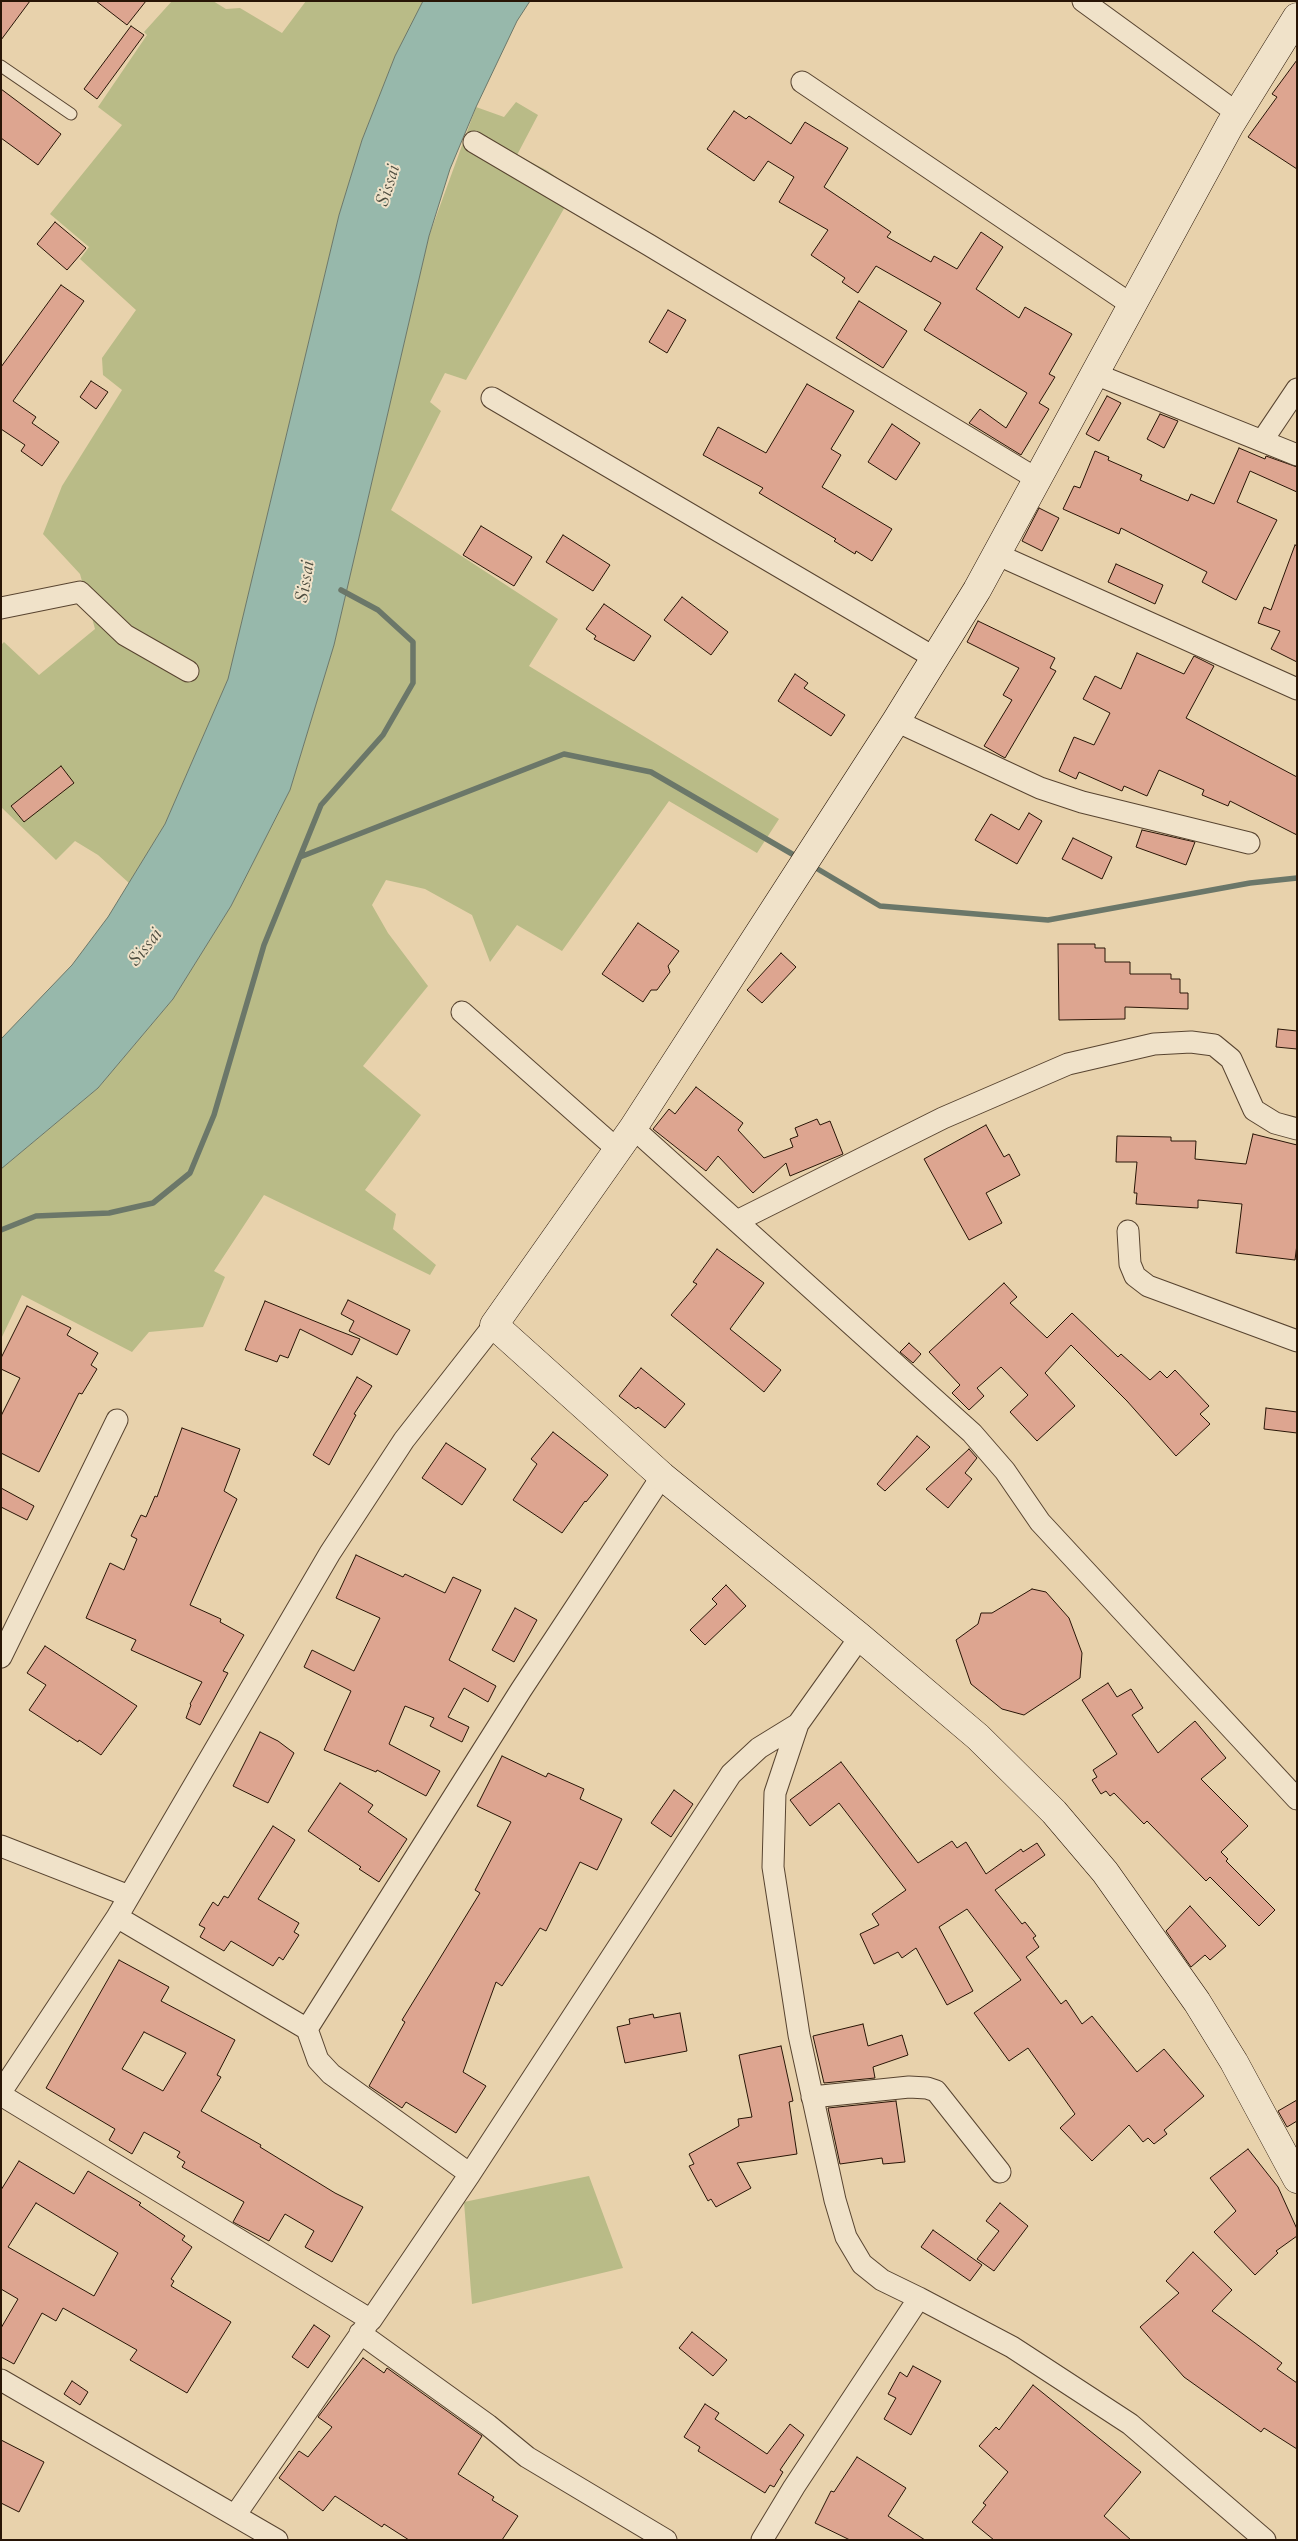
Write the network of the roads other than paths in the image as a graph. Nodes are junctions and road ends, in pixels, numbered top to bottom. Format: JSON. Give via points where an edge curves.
{"nodes":[{"id":1,"x":1083,"y":1,"type":"edge"},
{"id":2,"x":1297,"y":17,"type":"edge"},
{"id":3,"x":1,"y":66,"type":"edge"},
{"id":4,"x":802,"y":82,"type":"dead end"},
{"id":5,"x":1237,"y":113,"type":"junction"},
{"id":6,"x":71,"y":114,"type":"dead end"},
{"id":7,"x":474,"y":142,"type":"dead end"},
{"id":8,"x":1132,"y":305,"type":"junction"},
{"id":9,"x":1094,"y":374,"type":"junction"},
{"id":10,"x":1297,"y":389,"type":"edge"},
{"id":11,"x":492,"y":398,"type":"dead end"},
{"id":12,"x":1262,"y":441,"type":"junction"},
{"id":13,"x":1297,"y":455,"type":"edge"},
{"id":14,"x":1037,"y":479,"type":"junction"},
{"id":15,"x":996,"y":554,"type":"junction"},
{"id":16,"x":1,"y":608,"type":"edge"},
{"id":17,"x":935,"y":658,"type":"junction"},
{"id":18,"x":188,"y":671,"type":"dead end"},
{"id":19,"x":1297,"y":689,"type":"edge"},
{"id":20,"x":896,"y":721,"type":"junction"},
{"id":21,"x":1248,"y":843,"type":"dead end"},
{"id":22,"x":462,"y":1012,"type":"dead end"},
{"id":23,"x":1297,"y":1129,"type":"edge"},
{"id":24,"x":626,"y":1139,"type":"junction"},
{"id":25,"x":737,"y":1221,"type":"junction"},
{"id":26,"x":1128,"y":1231,"type":"dead end"},
{"id":27,"x":494,"y":1325,"type":"junction"},
{"id":28,"x":1297,"y":1341,"type":"edge"},
{"id":29,"x":117,"y":1420,"type":"dead end"},
{"id":30,"x":662,"y":1476,"type":"junction"},
{"id":31,"x":860,"y":1637,"type":"junction"},
{"id":32,"x":1,"y":1657,"type":"edge"},
{"id":33,"x":798,"y":1724,"type":"junction"},
{"id":34,"x":1297,"y":1799,"type":"edge"},
{"id":35,"x":1,"y":1846,"type":"edge"},
{"id":36,"x":128,"y":1896,"type":"junction"},
{"id":37,"x":117,"y":1917,"type":"junction"},
{"id":38,"x":307,"y":2029,"type":"junction"},
{"id":39,"x":1,"y":2093,"type":"edge"},
{"id":40,"x":812,"y":2097,"type":"junction"},
{"id":41,"x":1000,"y":2172,"type":"dead end"},
{"id":42,"x":470,"y":2174,"type":"junction"},
{"id":43,"x":1297,"y":2179,"type":"edge"},
{"id":44,"x":920,"y":2298,"type":"junction"},
{"id":45,"x":366,"y":2326,"type":"junction"},
{"id":46,"x":1,"y":2380,"type":"edge"},
{"id":47,"x":236,"y":2514,"type":"junction"},
{"id":48,"x":277,"y":2540,"type":"edge"},
{"id":49,"x":666,"y":2540,"type":"edge"},
{"id":50,"x":762,"y":2540,"type":"edge"},
{"id":51,"x":1265,"y":2540,"type":"edge"}],
"edges":[{"from":1,"to":5,"type":"street"},
{"from":2,"to":5,"type":"street"},
{"from":3,"to":6,"type":"lane"},
{"from":4,"to":8,"type":"street"},
{"from":5,"to":8,"type":"street"},
{"from":7,"to":14,"type":"street"},
{"from":8,"to":9,"type":"street"},
{"from":9,"to":12,"type":"street"},
{"from":9,"to":14,"type":"street"},
{"from":10,"to":12,"type":"street"},
{"from":11,"to":17,"type":"street"},
{"from":12,"to":13,"type":"street"},
{"from":14,"to":15,"type":"street"},
{"from":15,"to":17,"type":"street"},
{"from":15,"to":19,"type":"street"},
{"from":16,"to":18,"type":"street","via":[[80,592],[125,635]]},
{"from":17,"to":20,"type":"street"},
{"from":20,"to":21,"type":"street","via":[[1040,788],[1082,802]]},
{"from":20,"to":24,"type":"street"},
{"from":22,"to":24,"type":"street"},
{"from":23,"to":25,"type":"street","via":[[1276,1123],[1254,1110],[1231,1059],[1214,1045],[1191,1042],[1154,1044],[1068,1064],[942,1118]]},
{"from":24,"to":25,"type":"street"},
{"from":24,"to":27,"type":"street"},
{"from":25,"to":34,"type":"street","via":[[972,1432],[1005,1471],[1040,1522]]},
{"from":26,"to":28,"type":"street","via":[[1130,1264],[1135,1276],[1148,1286]]},
{"from":27,"to":30,"type":"street"},
{"from":27,"to":36,"type":"street","via":[[404,1440],[330,1553]]},
{"from":29,"to":32,"type":"street"},
{"from":30,"to":31,"type":"street"},
{"from":30,"to":38,"type":"street","via":[[521,1690]]},
{"from":31,"to":33,"type":"street"},
{"from":31,"to":43,"type":"street","via":[[978,1737],[1054,1812],[1105,1872],[1197,2002],[1234,2062]]},
{"from":33,"to":40,"type":"street","via":[[775,1793],[773,1867],[799,2036]]},
{"from":33,"to":42,"type":"street","via":[[759,1748],[731,1774]]},
{"from":35,"to":36,"type":"street"},
{"from":36,"to":37,"type":"street"},
{"from":37,"to":38,"type":"street"},
{"from":37,"to":39,"type":"street"},
{"from":38,"to":42,"type":"street","via":[[318,2060],[331,2074]]},
{"from":39,"to":45,"type":"street"},
{"from":40,"to":41,"type":"street","via":[[909,2087],[936,2091]]},
{"from":40,"to":44,"type":"street","via":[[846,2237],[862,2264],[882,2280]]},
{"from":42,"to":45,"type":"street"},
{"from":44,"to":50,"type":"street"},
{"from":44,"to":51,"type":"street","via":[[1012,2347],[1130,2424]]},
{"from":45,"to":47,"type":"street"},
{"from":45,"to":49,"type":"street","via":[[527,2458]]},
{"from":46,"to":47,"type":"street"},
{"from":47,"to":48,"type":"street"}]}
